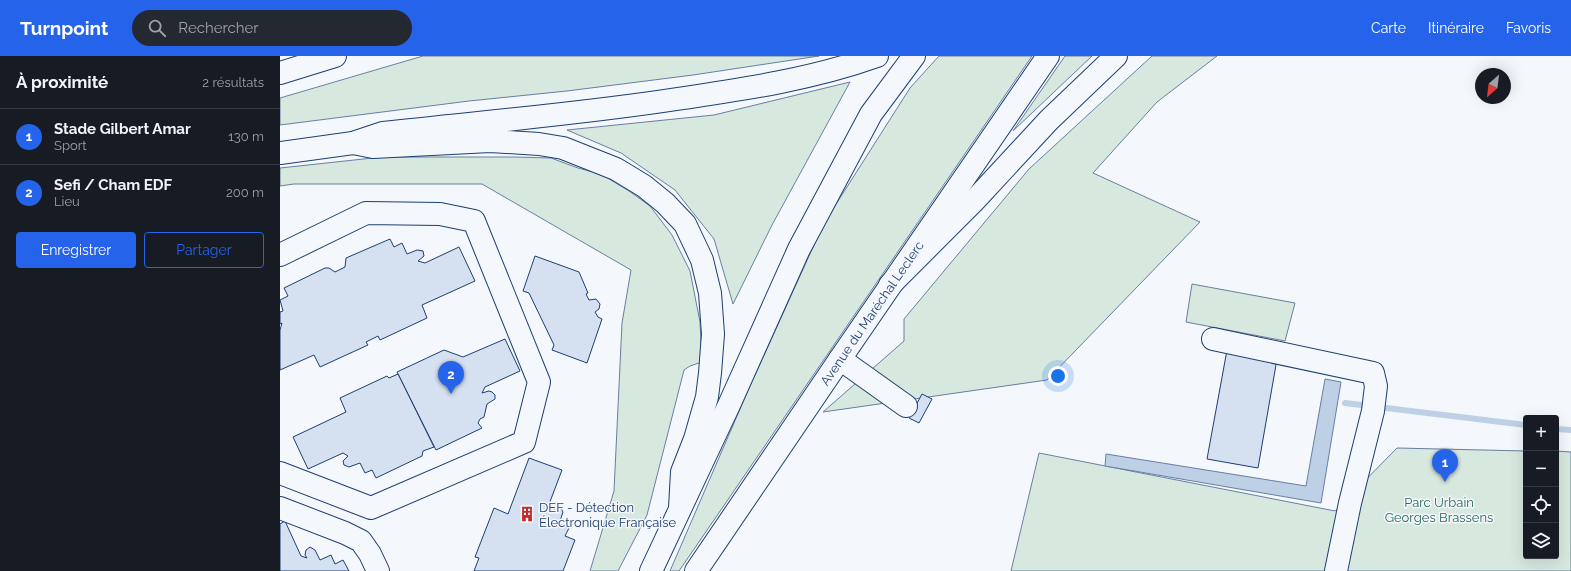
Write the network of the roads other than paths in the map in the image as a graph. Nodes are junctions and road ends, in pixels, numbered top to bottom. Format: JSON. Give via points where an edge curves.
{"nodes":[{"id":1,"x":335,"y":56,"type":"edge"},
{"id":2,"x":877,"y":56,"type":"edge"},
{"id":3,"x":914,"y":56,"type":"edge"},
{"id":4,"x":1048,"y":56,"type":"edge"},
{"id":5,"x":1116,"y":56,"type":"edge"},
{"id":6,"x":280,"y":73,"type":"edge"},
{"id":7,"x":353,"y":143,"type":"junction"},
{"id":8,"x":280,"y":153,"type":"edge"},
{"id":9,"x":280,"y":255,"type":"edge"},
{"id":10,"x":890,"y":285,"type":"junction"},
{"id":11,"x":1213,"y":339,"type":"dead end"},
{"id":12,"x":840,"y":359,"type":"junction"},
{"id":13,"x":906,"y":406,"type":"dead end"},
{"id":14,"x":280,"y":473,"type":"edge"},
{"id":15,"x":280,"y":508,"type":"edge"},
{"id":16,"x":680,"y":508,"type":"junction"},
{"id":17,"x":378,"y":571,"type":"edge"},
{"id":18,"x":651,"y":571,"type":"edge"},
{"id":19,"x":696,"y":571,"type":"edge"},
{"id":20,"x":1336,"y":571,"type":"edge"}],
"edges":[{"from":1,"to":6,"type":"main road"},
{"from":2,"to":7,"type":"main road","via":[[846,67],[716,94],[383,133]]},
{"from":3,"to":16,"type":"main road","via":[[871,114],[799,249]]},
{"from":4,"to":10,"type":"main road","name":"Avenue du Maréchal Leclerc"},
{"from":5,"to":10,"type":"main road","via":[[1049,120],[973,202]]},
{"from":7,"to":8,"type":"main road"},
{"from":7,"to":16,"type":"main road","via":[[373,147],[490,141],[563,148],[616,169],[644,186],[685,224],[702,260],[710,293],[713,334],[707,397],[682,472]]},
{"from":9,"to":14,"type":"main road","via":[[366,213],[440,214],[474,221],[540,382],[524,442],[371,508]]},
{"from":10,"to":12,"type":"main road","name":"Avenue du Maréchal Leclerc"},
{"from":11,"to":20,"type":"main road","via":[[1372,373],[1376,386],[1373,411]]},
{"from":12,"to":13,"type":"main road"},
{"from":12,"to":19,"type":"main road","name":"Avenue du Maréchal Leclerc"},
{"from":15,"to":17,"type":"main road","via":[[346,533],[361,542]]},
{"from":16,"to":18,"type":"main road"}]}
